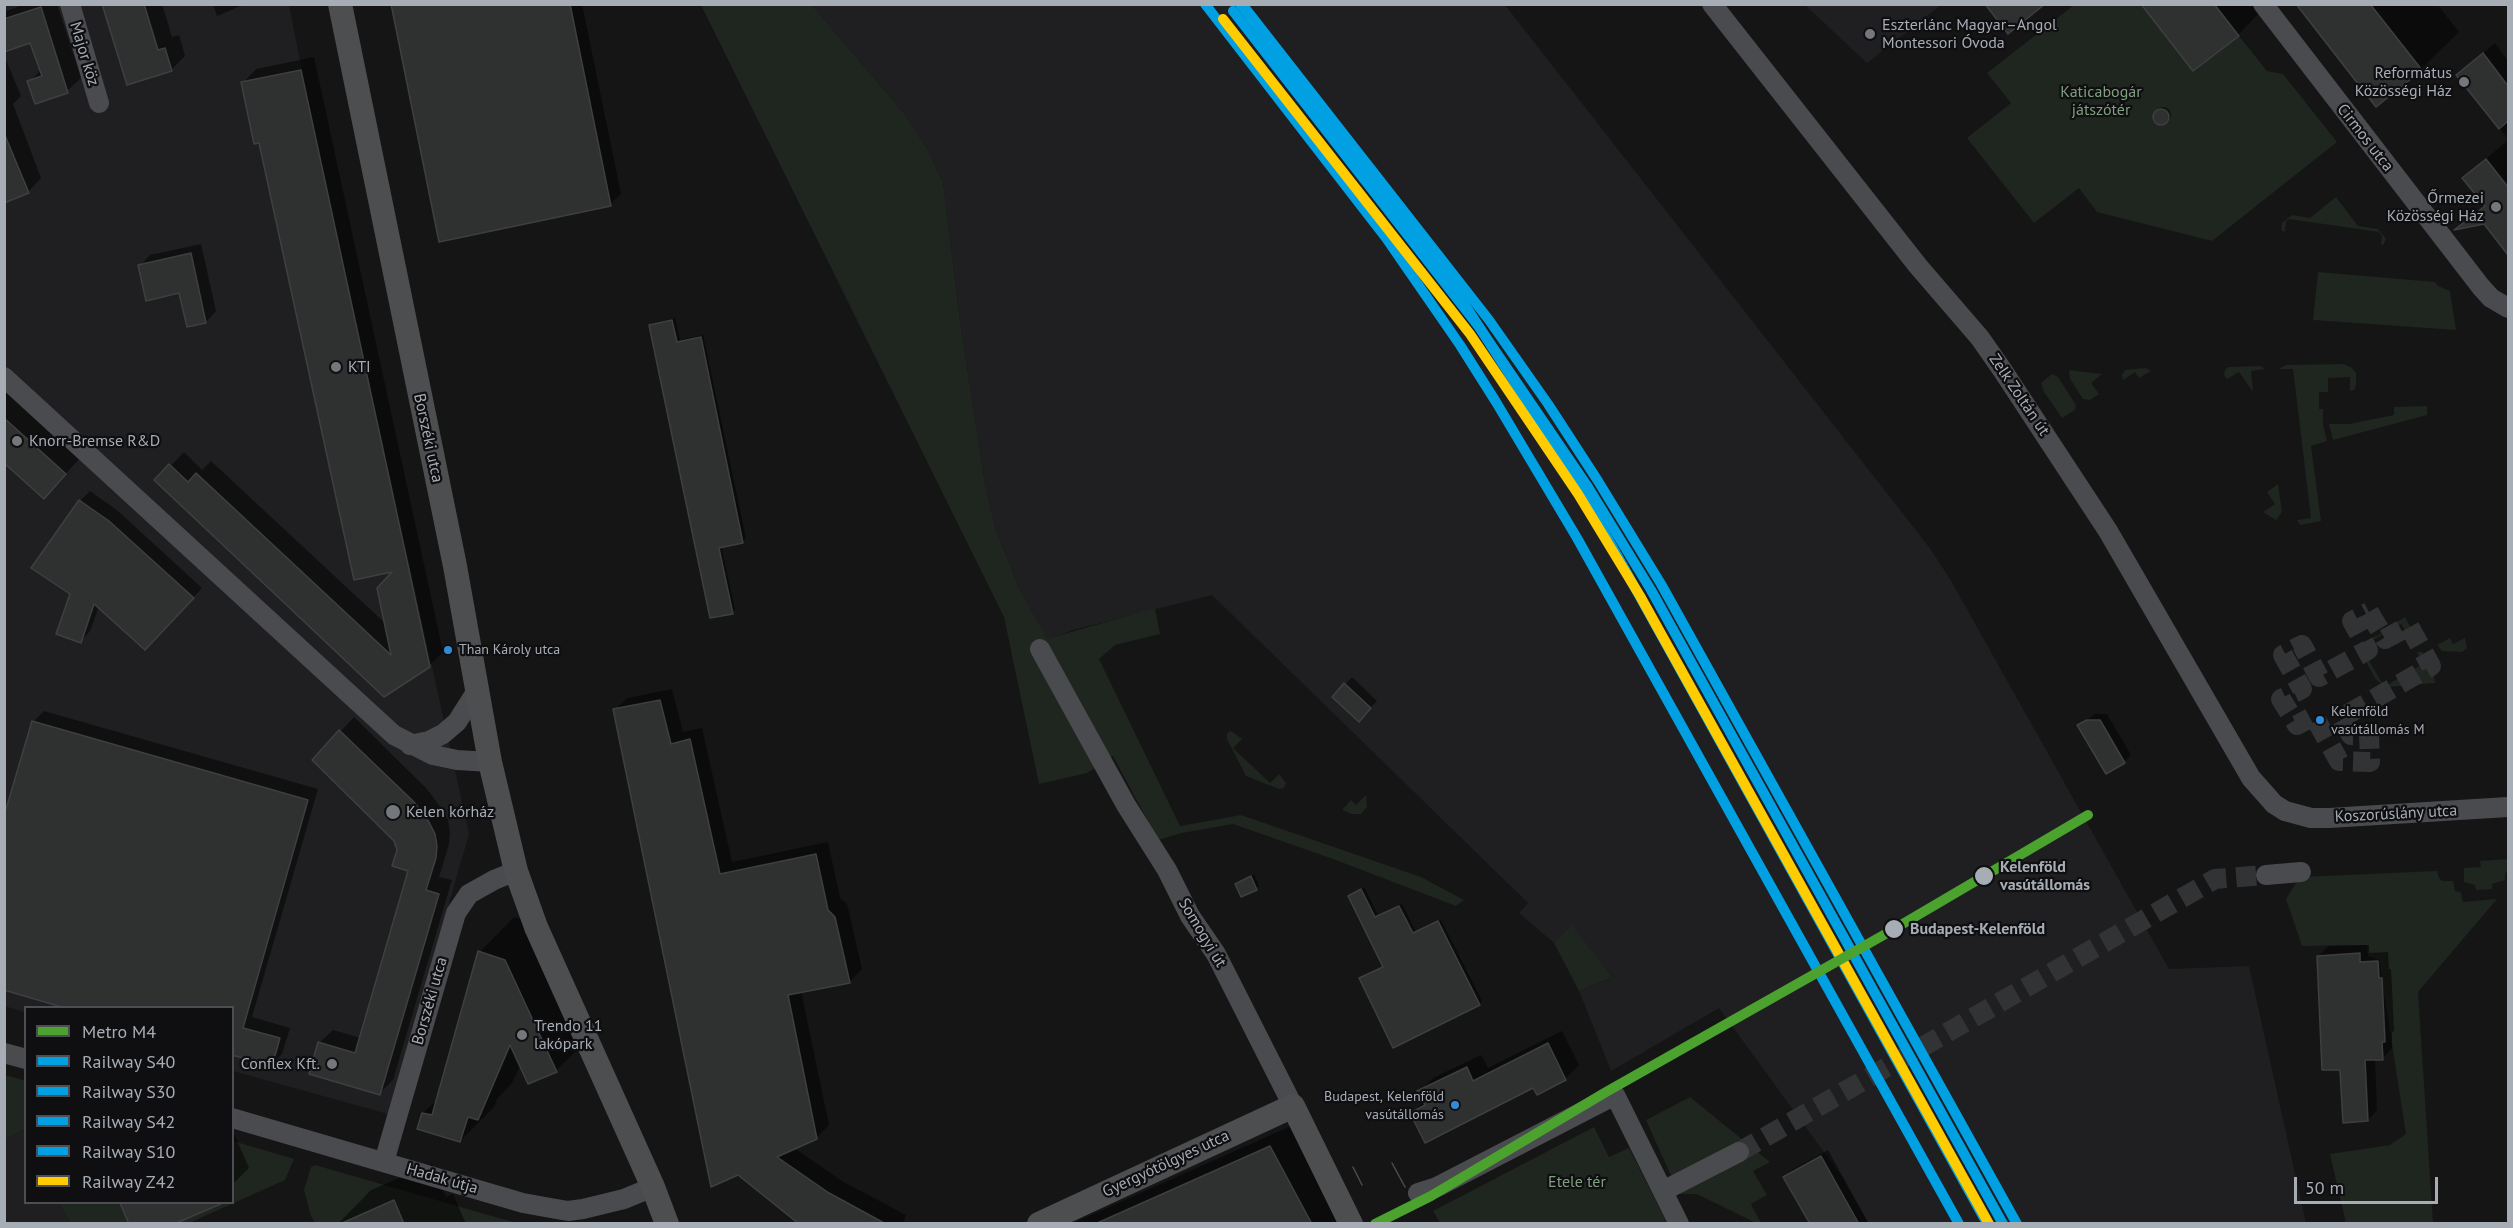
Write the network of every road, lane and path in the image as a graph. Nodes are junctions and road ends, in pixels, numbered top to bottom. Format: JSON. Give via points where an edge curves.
{"nodes":[{"id":1,"x":69,"y":4,"type":"edge"},
{"id":2,"x":340,"y":4,"type":"edge"},
{"id":3,"x":1712,"y":4,"type":"edge"},
{"id":4,"x":2263,"y":4,"type":"edge"},
{"id":5,"x":99,"y":104,"type":"dead end"},
{"id":6,"x":2508,"y":308,"type":"edge"},
{"id":7,"x":6,"y":380,"type":"edge"},
{"id":8,"x":1040,"y":649,"type":"dead end"},
{"id":9,"x":476,"y":692,"type":"junction"},
{"id":10,"x":410,"y":745,"type":"junction"},
{"id":11,"x":490,"y":762,"type":"junction"},
{"id":12,"x":2508,"y":807,"type":"edge"},
{"id":13,"x":2285,"y":811,"type":"joint"},
{"id":14,"x":516,"y":871,"type":"junction"},
{"id":15,"x":2301,"y":872,"type":"dead end"},
{"id":16,"x":2266,"y":874,"type":"tunnel mouth"},
{"id":17,"x":4,"y":1053,"type":"edge"},
{"id":18,"x":24,"y":1058,"type":"edge"},
{"id":19,"x":1293,"y":1106,"type":"junction"},
{"id":20,"x":234,"y":1119,"type":"edge"},
{"id":21,"x":1739,"y":1152,"type":"tunnel mouth"},
{"id":22,"x":384,"y":1162,"type":"junction"},
{"id":23,"x":653,"y":1187,"type":"junction"},
{"id":24,"x":1663,"y":1191,"type":"junction"},
{"id":25,"x":1418,"y":1193,"type":"dead end"},
{"id":26,"x":667,"y":1224,"type":"edge"},
{"id":27,"x":1040,"y":1224,"type":"edge"},
{"id":28,"x":1351,"y":1224,"type":"edge"},
{"id":29,"x":1679,"y":1224,"type":"edge"}],
"edges":[{"from":1,"to":5,"type":"street","name":"Major köz"},
{"from":2,"to":9,"type":"main road","name":"Borszéki utca"},
{"from":3,"to":13,"type":"street","name":"Zelk Zoltán út","via":[[1918,266],[1980,338],[2108,531],[2251,778]]},
{"from":4,"to":6,"type":"street","name":"Cirmos utca","via":[[2491,298]]},
{"from":7,"to":10,"type":"street","via":[[394,735]]},
{"from":8,"to":19,"type":"street","name":"Somogyi út","via":[[1190,916],[1216,954]]},
{"from":9,"to":10,"type":"street","via":[[457,722],[443,734]]},
{"from":9,"to":11,"type":"main road","name":"Borszéki utca"},
{"from":10,"to":11,"type":"street","via":[[457,760]]},
{"from":11,"to":14,"type":"main road","name":"Borszéki utca"},
{"from":12,"to":13,"type":"street","name":"Koszorúslány utca","via":[[2329,818]]},
{"from":14,"to":22,"type":"street","name":"Borszéki utca","via":[[470,894],[456,913]]},
{"from":14,"to":23,"type":"main road","name":"Borszéki utca","via":[[536,927]]},
{"from":15,"to":16,"type":"street"},
{"from":17,"to":18,"type":"street"},
{"from":19,"to":27,"type":"main road","name":"Gyergyótölgyes utca"},
{"from":19,"to":28,"type":"main road","name":"Somogyi út"},
{"from":20,"to":22,"type":"street","name":"Hadak útja"},
{"from":21,"to":24,"type":"street"},
{"from":22,"to":23,"type":"street","name":"Hadak útja","via":[[523,1203],[568,1211],[613,1202]]},
{"from":23,"to":26,"type":"main road"},
{"from":24,"to":25,"type":"street","via":[[1615,1095],[1437,1187]]},
{"from":24,"to":29,"type":"street"}]}
